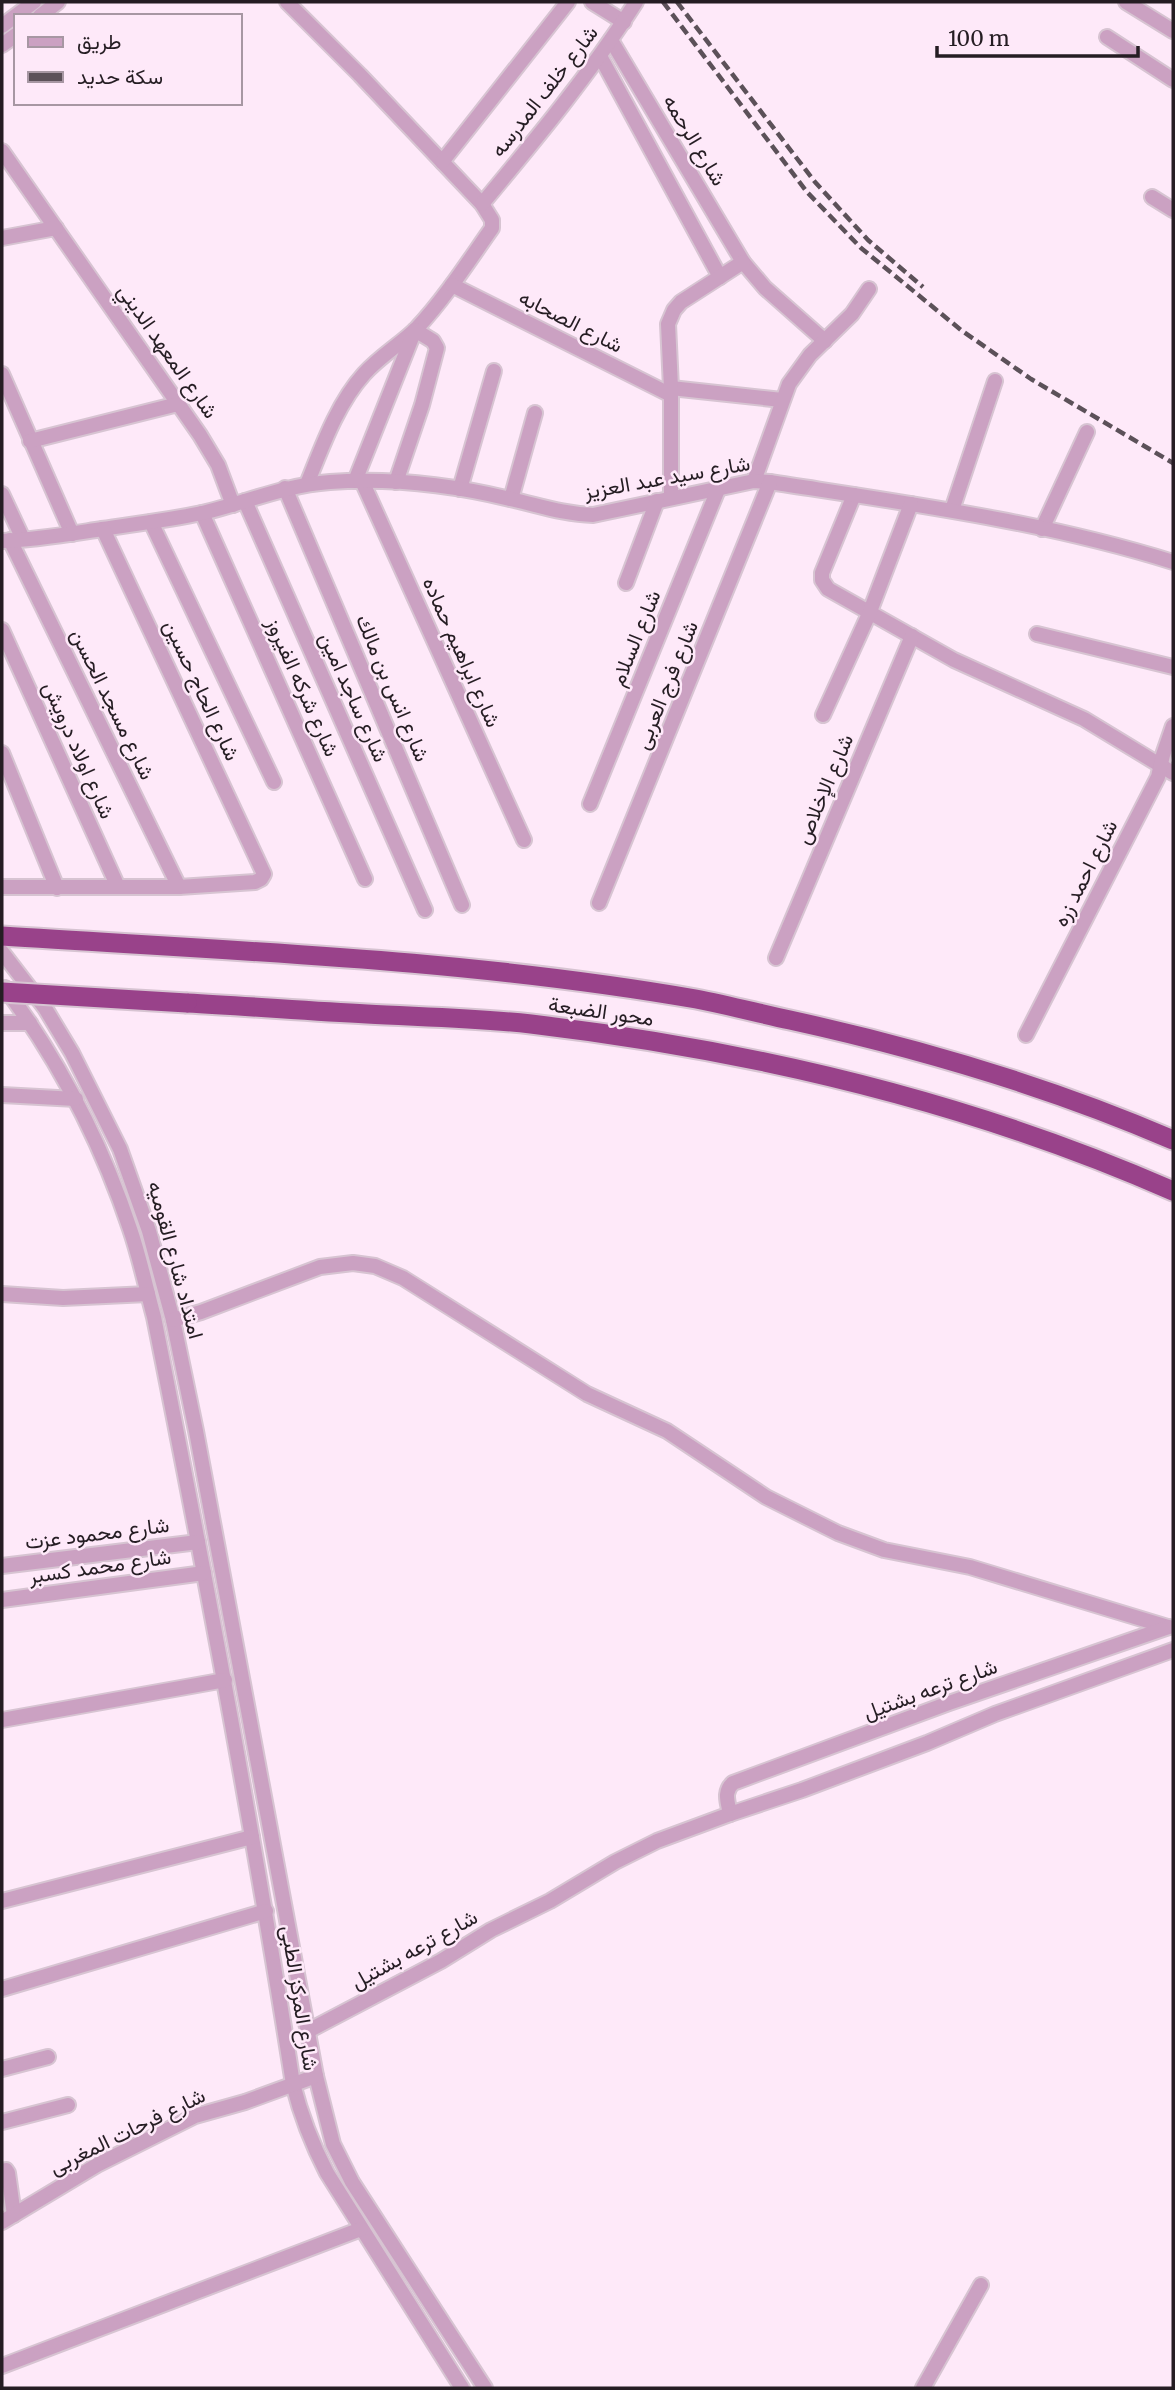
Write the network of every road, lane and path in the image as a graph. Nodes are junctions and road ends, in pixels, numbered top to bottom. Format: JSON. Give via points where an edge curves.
{"nodes":[{"id":1,"x":34,"y":2,"type":"edge"},
{"id":2,"x":58,"y":2,"type":"edge"},
{"id":3,"x":286,"y":2,"type":"edge"},
{"id":4,"x":568,"y":2,"type":"edge"},
{"id":5,"x":592,"y":2,"type":"edge"},
{"id":6,"x":636,"y":2,"type":"edge"},
{"id":7,"x":1126,"y":2,"type":"edge"},
{"id":8,"x":18,"y":14,"type":"edge"},
{"id":9,"x":43,"y":14,"type":"edge"},
{"id":10,"x":624,"y":22,"type":"junction"},
{"id":11,"x":1173,"y":31,"type":"edge"},
{"id":12,"x":1107,"y":37,"type":"dead end"},
{"id":13,"x":611,"y":40,"type":"junction"},
{"id":14,"x":600,"y":56,"type":"junction"},
{"id":15,"x":1173,"y":80,"type":"edge"},
{"id":16,"x":2,"y":150,"type":"edge"},
{"id":17,"x":442,"y":162,"type":"junction"},
{"id":18,"x":1152,"y":197,"type":"dead end"},
{"id":19,"x":482,"y":204,"type":"junction"},
{"id":20,"x":1173,"y":211,"type":"edge"},
{"id":21,"x":56,"y":228,"type":"junction"},
{"id":22,"x":2,"y":238,"type":"edge"},
{"id":23,"x":743,"y":262,"type":"junction"},
{"id":24,"x":720,"y":277,"type":"junction"},
{"id":25,"x":452,"y":285,"type":"junction"},
{"id":26,"x":869,"y":289,"type":"dead end"},
{"id":27,"x":415,"y":330,"type":"junction"},
{"id":28,"x":825,"y":341,"type":"junction"},
{"id":29,"x":494,"y":371,"type":"dead end"},
{"id":30,"x":2,"y":374,"type":"edge"},
{"id":31,"x":995,"y":382,"type":"dead end"},
{"id":32,"x":671,"y":391,"type":"junction"},
{"id":33,"x":782,"y":400,"type":"junction"},
{"id":34,"x":178,"y":404,"type":"junction"},
{"id":35,"x":535,"y":413,"type":"dead end"},
{"id":36,"x":1087,"y":432,"type":"dead end"},
{"id":37,"x":30,"y":441,"type":"junction"},
{"id":38,"x":358,"y":481,"type":"junction"},
{"id":39,"x":754,"y":481,"type":"junction"},
{"id":40,"x":396,"y":482,"type":"junction"},
{"id":41,"x":770,"y":482,"type":"junction"},
{"id":42,"x":307,"y":484,"type":"junction"},
{"id":43,"x":719,"y":487,"type":"junction"},
{"id":44,"x":285,"y":488,"type":"junction"},
{"id":45,"x":460,"y":489,"type":"junction"},
{"id":46,"x":2,"y":494,"type":"edge"},
{"id":47,"x":854,"y":495,"type":"junction"},
{"id":48,"x":511,"y":499,"type":"junction"},
{"id":49,"x":664,"y":500,"type":"junction"},
{"id":50,"x":239,"y":503,"type":"junction"},
{"id":51,"x":911,"y":504,"type":"junction"},
{"id":52,"x":952,"y":510,"type":"junction"},
{"id":53,"x":202,"y":513,"type":"junction"},
{"id":54,"x":151,"y":522,"type":"junction"},
{"id":55,"x":103,"y":529,"type":"junction"},
{"id":56,"x":1042,"y":529,"type":"junction"},
{"id":57,"x":72,"y":534,"type":"junction"},
{"id":58,"x":12,"y":540,"type":"edge"},
{"id":59,"x":1173,"y":562,"type":"edge"},
{"id":60,"x":626,"y":583,"type":"dead end"},
{"id":61,"x":869,"y":614,"type":"junction"},
{"id":62,"x":2,"y":630,"type":"edge"},
{"id":63,"x":1037,"y":634,"type":"dead end"},
{"id":64,"x":912,"y":636,"type":"junction"},
{"id":65,"x":1173,"y":667,"type":"edge"},
{"id":66,"x":823,"y":715,"type":"dead end"},
{"id":67,"x":1173,"y":726,"type":"edge"},
{"id":68,"x":2,"y":753,"type":"edge"},
{"id":69,"x":1167,"y":769,"type":"edge"},
{"id":70,"x":274,"y":782,"type":"dead end"},
{"id":71,"x":590,"y":804,"type":"dead end"},
{"id":72,"x":524,"y":840,"type":"dead end"},
{"id":73,"x":365,"y":879,"type":"dead end"},
{"id":74,"x":2,"y":887,"type":"edge"},
{"id":75,"x":118,"y":887,"type":"junction"},
{"id":76,"x":179,"y":887,"type":"junction"},
{"id":77,"x":57,"y":888,"type":"junction"},
{"id":78,"x":600,"y":903,"type":"dead end"},
{"id":79,"x":463,"y":905,"type":"dead end"},
{"id":80,"x":425,"y":910,"type":"dead end"},
{"id":81,"x":2,"y":936,"type":"edge"},
{"id":82,"x":2,"y":952,"type":"edge"},
{"id":83,"x":776,"y":958,"type":"dead end"},
{"id":84,"x":2,"y":984,"type":"edge"},
{"id":85,"x":2,"y":992,"type":"edge"},
{"id":86,"x":2,"y":1023,"type":"edge"},
{"id":87,"x":30,"y":1023,"type":"junction"},
{"id":88,"x":1026,"y":1035,"type":"dead end"},
{"id":89,"x":2,"y":1095,"type":"edge"},
{"id":90,"x":76,"y":1099,"type":"junction"},
{"id":91,"x":1173,"y":1140,"type":"edge"},
{"id":92,"x":1173,"y":1191,"type":"edge"},
{"id":93,"x":2,"y":1294,"type":"edge"},
{"id":94,"x":148,"y":1294,"type":"junction"},
{"id":95,"x":173,"y":1320,"type":"junction"},
{"id":96,"x":198,"y":1542,"type":"junction"},
{"id":97,"x":2,"y":1566,"type":"edge"},
{"id":98,"x":204,"y":1573,"type":"junction"},
{"id":99,"x":2,"y":1600,"type":"edge"},
{"id":100,"x":230,"y":1609,"type":"joint"},
{"id":101,"x":1170,"y":1626,"type":"edge"},
{"id":102,"x":1173,"y":1650,"type":"edge"},
{"id":103,"x":225,"y":1680,"type":"junction"},
{"id":104,"x":2,"y":1720,"type":"edge"},
{"id":105,"x":730,"y":1814,"type":"junction"},
{"id":106,"x":252,"y":1837,"type":"junction"},
{"id":107,"x":2,"y":1901,"type":"edge"},
{"id":108,"x":266,"y":1911,"type":"junction"},
{"id":109,"x":2,"y":1989,"type":"edge"},
{"id":110,"x":308,"y":2031,"type":"junction"},
{"id":111,"x":48,"y":2057,"type":"dead end"},
{"id":112,"x":2,"y":2069,"type":"edge"},
{"id":113,"x":316,"y":2076,"type":"junction"},
{"id":114,"x":293,"y":2084,"type":"junction"},
{"id":115,"x":68,"y":2105,"type":"dead end"},
{"id":116,"x":2,"y":2122,"type":"edge"},
{"id":117,"x":5,"y":2172,"type":"edge"},
{"id":118,"x":8,"y":2219,"type":"edge"},
{"id":119,"x":361,"y":2229,"type":"junction"},
{"id":120,"x":981,"y":2285,"type":"dead end"},
{"id":121,"x":2,"y":2365,"type":"edge"},
{"id":122,"x":462,"y":2388,"type":"edge"},
{"id":123,"x":485,"y":2388,"type":"edge"},
{"id":124,"x":923,"y":2388,"type":"edge"}],
"edges":[{"from":1,"to":8,"type":"street"},
{"from":2,"to":9,"type":"street"},
{"from":3,"to":17,"type":"street"},
{"from":4,"to":17,"type":"street"},
{"from":5,"to":10,"type":"street"},
{"from":6,"to":10,"type":"street","name":"شارع خلف المدرسه"},
{"from":7,"to":11,"type":"street"},
{"from":10,"to":13,"type":"street","name":"شارع خلف المدرسه"},
{"from":12,"to":15,"type":"street"},
{"from":13,"to":14,"type":"street","name":"شارع خلف المدرسه"},
{"from":13,"to":23,"type":"street","name":"شارع الرحمه"},
{"from":14,"to":19,"type":"street","name":"شارع خلف المدرسه"},
{"from":14,"to":24,"type":"street"},
{"from":16,"to":21,"type":"street","name":"شارع المعهد الديني"},
{"from":17,"to":19,"type":"street"},
{"from":18,"to":20,"type":"street"},
{"from":19,"to":25,"type":"street","via":[[492,228]]},
{"from":21,"to":22,"type":"street"},
{"from":21,"to":34,"type":"street","name":"شارع المعهد الديني"},
{"from":23,"to":24,"type":"street"},
{"from":23,"to":28,"type":"street","name":"شارع الرحمه"},
{"from":24,"to":32,"type":"street","via":[[674,310],[668,324]]},
{"from":25,"to":27,"type":"street"},
{"from":25,"to":32,"type":"street","name":"شارع الصحابه"},
{"from":26,"to":28,"type":"street"},
{"from":27,"to":38,"type":"street"},
{"from":27,"to":40,"type":"street","via":[[437,348]]},
{"from":27,"to":42,"type":"street","via":[[365,373],[352,391]]},
{"from":28,"to":33,"type":"street","via":[[798,368]]},
{"from":29,"to":45,"type":"street"},
{"from":30,"to":37,"type":"street"},
{"from":31,"to":52,"type":"street"},
{"from":32,"to":33,"type":"street"},
{"from":32,"to":49,"type":"street"},
{"from":33,"to":39,"type":"street"},
{"from":34,"to":37,"type":"street"},
{"from":34,"to":50,"type":"street","name":"شارع المعهد الديني"},
{"from":35,"to":48,"type":"street"},
{"from":36,"to":56,"type":"street"},
{"from":37,"to":57,"type":"street"},
{"from":38,"to":40,"type":"street","name":"شارع سيد عبد العزيز"},
{"from":38,"to":42,"type":"street","name":"شارع سيد عبد العزيز"},
{"from":38,"to":72,"type":"street","name":"شارع ابراهيم حماده"},
{"from":39,"to":41,"type":"street","name":"شارع سيد عبد العزيز"},
{"from":39,"to":43,"type":"street","name":"شارع سيد عبد العزيز"},
{"from":40,"to":45,"type":"street","name":"شارع سيد عبد العزيز"},
{"from":41,"to":47,"type":"street","name":"شارع سيد عبد العزيز"},
{"from":41,"to":78,"type":"street","name":"شارع فرج العربى"},
{"from":42,"to":44,"type":"street","name":"شارع سيد عبد العزيز"},
{"from":43,"to":49,"type":"street","name":"شارع سيد عبد العزيز"},
{"from":43,"to":71,"type":"street","name":"شارع السلام"},
{"from":44,"to":50,"type":"street","name":"شارع سيد عبد العزيز"},
{"from":44,"to":79,"type":"street","name":"شارع انس بن مالك"},
{"from":45,"to":48,"type":"street","name":"شارع سيد عبد العزيز"},
{"from":46,"to":58,"type":"street","name":"شارع مسجد الحسن"},
{"from":47,"to":51,"type":"street","name":"شارع سيد عبد العزيز"},
{"from":47,"to":61,"type":"street","via":[[822,580],[828,589]]},
{"from":48,"to":49,"type":"street","name":"شارع سيد عبد العزيز","via":[[593,515]]},
{"from":49,"to":60,"type":"street"},
{"from":50,"to":53,"type":"street","name":"شارع سيد عبد العزيز"},
{"from":50,"to":80,"type":"street","name":"شارع ساجد امين"},
{"from":51,"to":52,"type":"street","name":"شارع سيد عبد العزيز"},
{"from":51,"to":61,"type":"street"},
{"from":52,"to":56,"type":"street","name":"شارع سيد عبد العزيز"},
{"from":53,"to":54,"type":"street","name":"شارع سيد عبد العزيز"},
{"from":53,"to":73,"type":"street","name":"شارع شركه الفيروز"},
{"from":54,"to":55,"type":"street","name":"شارع سيد عبد العزيز"},
{"from":54,"to":70,"type":"street"},
{"from":55,"to":57,"type":"street","name":"شارع سيد عبد العزيز"},
{"from":55,"to":76,"type":"street","name":"شارع الحاج حسين","via":[[263,868],[261,879],[255,881]]},
{"from":56,"to":59,"type":"street","name":"شارع سيد عبد العزيز"},
{"from":57,"to":58,"type":"street","name":"شارع سيد عبد العزيز"},
{"from":58,"to":76,"type":"street","name":"شارع مسجد الحسن"},
{"from":61,"to":64,"type":"street"},
{"from":61,"to":66,"type":"street"},
{"from":62,"to":75,"type":"street","name":"شارع اولاد درويش"},
{"from":63,"to":65,"type":"street"},
{"from":64,"to":69,"type":"street","via":[[966,666],[1084,719]]},
{"from":64,"to":83,"type":"street","name":"شارع الإخلاص"},
{"from":67,"to":69,"type":"street","name":"شارع احمد زره"},
{"from":68,"to":77,"type":"street"},
{"from":69,"to":88,"type":"street","name":"شارع احمد زره","via":[[1158,777]]},
{"from":74,"to":77,"type":"street"},
{"from":75,"to":76,"type":"street"},
{"from":75,"to":77,"type":"street"},
{"from":81,"to":91,"type":"highway","name":"محور الضبعة","via":[[450,968],[697,999],[865,1037],[1010,1077]]},
{"from":82,"to":95,"type":"street","name":"امتداد شارع القوميه","via":[[45,1008],[115,1139],[142,1207]]},
{"from":84,"to":87,"type":"street","name":"امتداد شارع القوميه"},
{"from":85,"to":92,"type":"highway","name":"محور الضبعة","bridge":true,"via":[[514,1023],[608,1034],[864,1085],[997,1125]]},
{"from":86,"to":87,"type":"street"},
{"from":87,"to":90,"type":"street","name":"امتداد شارع القوميه"},
{"from":89,"to":90,"type":"street"},
{"from":90,"to":94,"type":"street","name":"امتداد شارع القوميه","via":[[119,1196]]},
{"from":93,"to":94,"type":"street","via":[[63,1298]]},
{"from":94,"to":96,"type":"street","name":"امتداد شارع القوميه"},
{"from":95,"to":100,"type":"street","name":"امتداد شارع القوميه"},
{"from":95,"to":101,"type":"street","via":[[320,1267],[375,1266],[403,1278],[587,1394],[667,1432],[766,1497],[838,1533],[884,1550],[970,1567]]},
{"from":96,"to":97,"type":"street","name":"شارع محمود عزت"},
{"from":96,"to":98,"type":"street","name":"امتداد شارع القوميه"},
{"from":98,"to":99,"type":"street","name":"شارع محمد كسبر"},
{"from":98,"to":103,"type":"street","name":"شارع المركز الطبى"},
{"from":100,"to":110,"type":"street","name":"شارع المركز الطبى"},
{"from":101,"to":105,"type":"street","name":"شارع ترعه بشتيل","via":[[733,1783],[726,1797]]},
{"from":102,"to":105,"type":"street","name":"شارع ترعه بشتيل"},
{"from":103,"to":104,"type":"street"},
{"from":103,"to":106,"type":"street","name":"شارع المركز الطبى"},
{"from":105,"to":110,"type":"street","name":"شارع ترعه بشتيل","via":[[615,1862]]},
{"from":106,"to":107,"type":"street"},
{"from":106,"to":108,"type":"street","name":"شارع المركز الطبى"},
{"from":108,"to":109,"type":"street"},
{"from":108,"to":114,"type":"street","name":"شارع المركز الطبى"},
{"from":110,"to":113,"type":"street","name":"شارع المركز الطبى"},
{"from":111,"to":112,"type":"street"},
{"from":113,"to":114,"type":"street","name":"شارع فرحات المغربى"},
{"from":113,"to":123,"type":"street","name":"شارع المركز الطبى","via":[[333,2144],[352,2182]]},
{"from":114,"to":118,"type":"street","name":"شارع فرحات المغربى","via":[[195,2116],[97,2165]]},
{"from":114,"to":119,"type":"street","name":"شارع المركز الطبى","via":[[316,2152]]},
{"from":115,"to":116,"type":"street"},
{"from":117,"to":118,"type":"street"},
{"from":119,"to":121,"type":"street"},
{"from":119,"to":122,"type":"street","name":"شارع المركز الطبى"},
{"from":120,"to":124,"type":"street"}]}
